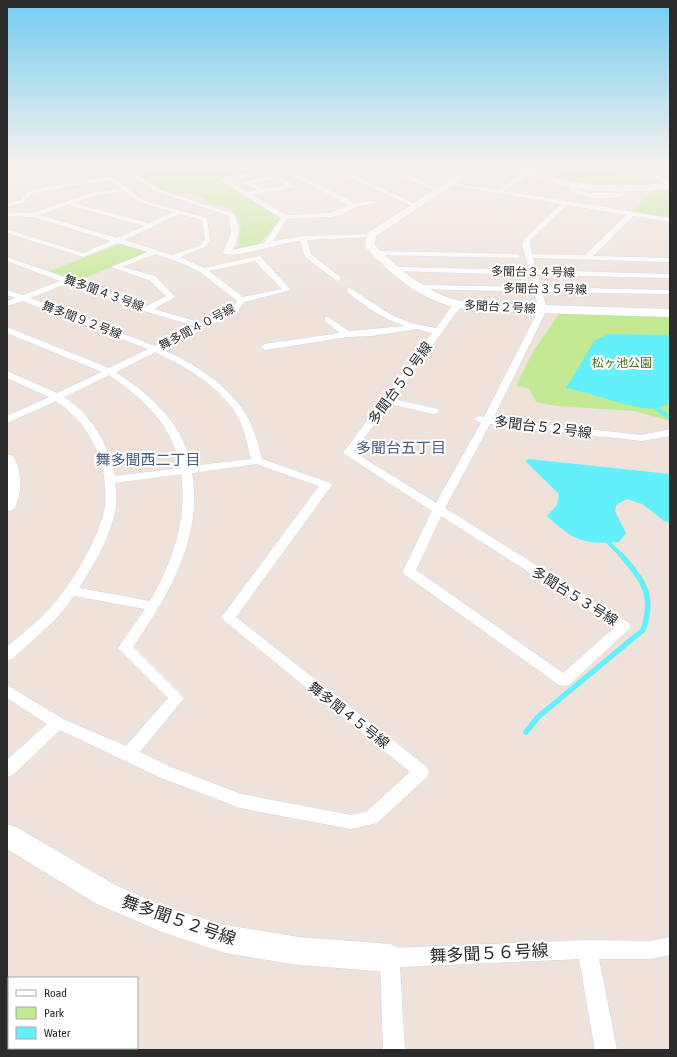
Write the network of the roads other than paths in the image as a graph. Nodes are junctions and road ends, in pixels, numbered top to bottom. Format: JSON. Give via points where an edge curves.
{"nodes":[{"id":1,"x":38,"y":213,"type":"edge"},
{"id":2,"x":106,"y":213,"type":"edge"},
{"id":3,"x":175,"y":213,"type":"edge"},
{"id":4,"x":183,"y":213,"type":"edge"},
{"id":5,"x":227,"y":213,"type":"edge"},
{"id":6,"x":280,"y":213,"type":"edge"},
{"id":7,"x":340,"y":213,"type":"edge"},
{"id":8,"x":405,"y":213,"type":"edge"},
{"id":9,"x":555,"y":213,"type":"edge"},
{"id":10,"x":627,"y":213,"type":"edge"},
{"id":11,"x":7,"y":214,"type":"edge"},
{"id":12,"x":631,"y":214,"type":"junction"},
{"id":13,"x":33,"y":215,"type":"junction"},
{"id":14,"x":286,"y":217,"type":"junction"},
{"id":15,"x":670,"y":220,"type":"edge"},
{"id":16,"x":148,"y":225,"type":"junction"},
{"id":17,"x":7,"y":231,"type":"edge"},
{"id":18,"x":371,"y":235,"type":"junction"},
{"id":19,"x":303,"y":238,"type":"junction"},
{"id":20,"x":117,"y":241,"type":"junction"},
{"id":21,"x":266,"y":244,"type":"junction"},
{"id":22,"x":155,"y":252,"type":"junction"},
{"id":23,"x":376,"y":253,"type":"junction"},
{"id":24,"x":517,"y":256,"type":"dead end"},
{"id":25,"x":529,"y":256,"type":"junction"},
{"id":26,"x":174,"y":257,"type":"junction"},
{"id":27,"x":586,"y":258,"type":"junction"},
{"id":28,"x":669,"y":258,"type":"edge"},
{"id":29,"x":7,"y":259,"type":"edge"},
{"id":30,"x":396,"y":269,"type":"junction"},
{"id":31,"x":203,"y":270,"type":"junction"},
{"id":32,"x":533,"y":272,"type":"junction"},
{"id":33,"x":670,"y":276,"type":"edge"},
{"id":34,"x":337,"y":279,"type":"dead end"},
{"id":35,"x":69,"y":280,"type":"junction"},
{"id":36,"x":420,"y":287,"type":"junction"},
{"id":37,"x":537,"y":289,"type":"junction"},
{"id":38,"x":350,"y":290,"type":"dead end"},
{"id":39,"x":7,"y":292,"type":"edge"},
{"id":40,"x":670,"y":292,"type":"edge"},
{"id":41,"x":23,"y":298,"type":"junction"},
{"id":42,"x":241,"y":300,"type":"junction"},
{"id":43,"x":7,"y":304,"type":"edge"},
{"id":44,"x":458,"y":304,"type":"junction"},
{"id":45,"x":147,"y":308,"type":"junction"},
{"id":46,"x":543,"y":309,"type":"junction"},
{"id":47,"x":670,"y":313,"type":"edge"},
{"id":48,"x":328,"y":319,"type":"dead end"},
{"id":49,"x":201,"y":325,"type":"junction"},
{"id":50,"x":417,"y":327,"type":"junction"},
{"id":51,"x":7,"y":330,"type":"edge"},
{"id":52,"x":437,"y":331,"type":"junction"},
{"id":53,"x":347,"y":334,"type":"junction"},
{"id":54,"x":265,"y":347,"type":"dead end"},
{"id":55,"x":156,"y":348,"type":"junction"},
{"id":56,"x":109,"y":372,"type":"junction"},
{"id":57,"x":7,"y":374,"type":"edge"},
{"id":58,"x":57,"y":397,"type":"junction"},
{"id":59,"x":387,"y":401,"type":"junction"},
{"id":60,"x":434,"y":410,"type":"dead end"},
{"id":61,"x":7,"y":420,"type":"edge"},
{"id":62,"x":483,"y":420,"type":"junction"},
{"id":63,"x":670,"y":432,"type":"edge"},
{"id":64,"x":7,"y":459,"type":"edge"},
{"id":65,"x":258,"y":460,"type":"junction"},
{"id":66,"x":188,"y":470,"type":"junction"},
{"id":67,"x":110,"y":480,"type":"junction"},
{"id":68,"x":7,"y":506,"type":"edge"},
{"id":69,"x":438,"y":510,"type":"junction"},
{"id":70,"x":409,"y":571,"type":"joint"},
{"id":71,"x":69,"y":591,"type":"junction"},
{"id":72,"x":153,"y":606,"type":"junction"},
{"id":73,"x":7,"y":655,"type":"edge"},
{"id":74,"x":7,"y":691,"type":"edge"},
{"id":75,"x":58,"y":722,"type":"junction"},
{"id":76,"x":129,"y":754,"type":"junction"},
{"id":77,"x":7,"y":770,"type":"edge"},
{"id":78,"x":7,"y":836,"type":"edge"},
{"id":79,"x":670,"y":946,"type":"edge"},
{"id":80,"x":587,"y":949,"type":"junction"},
{"id":81,"x":390,"y":958,"type":"junction"},
{"id":82,"x":394,"y":1050,"type":"edge"},
{"id":83,"x":606,"y":1050,"type":"edge"}],
"edges":[{"from":1,"to":13,"type":"street"},
{"from":2,"to":16,"type":"street"},
{"from":3,"to":16,"type":"street"},
{"from":4,"to":26,"type":"street","via":[[205,219],[208,239],[203,246]]},
{"from":5,"to":21,"type":"street","via":[[232,215],[236,221],[233,244],[227,252],[235,253]]},
{"from":6,"to":14,"type":"street"},
{"from":7,"to":14,"type":"street","via":[[333,216]]},
{"from":8,"to":18,"type":"street"},
{"from":9,"to":25,"type":"street","via":[[527,239]]},
{"from":10,"to":12,"type":"street"},
{"from":11,"to":13,"type":"street","name":"舞多聞４０号線"},
{"from":12,"to":15,"type":"street"},
{"from":12,"to":27,"type":"street"},
{"from":13,"to":20,"type":"street","name":"舞多聞４０号線"},
{"from":14,"to":21,"type":"street"},
{"from":16,"to":20,"type":"street"},
{"from":17,"to":20,"type":"street","via":[[83,255]]},
{"from":18,"to":19,"type":"street"},
{"from":18,"to":23,"type":"street","via":[[370,246]]},
{"from":19,"to":21,"type":"street"},
{"from":19,"to":34,"type":"street","via":[[308,255]]},
{"from":20,"to":22,"type":"street","name":"舞多聞４０号線"},
{"from":22,"to":26,"type":"street","name":"舞多聞４０号線"},
{"from":22,"to":45,"type":"street","via":[[115,267],[152,278],[171,297]]},
{"from":23,"to":24,"type":"street"},
{"from":23,"to":30,"type":"street","name":"多聞台２号線"},
{"from":25,"to":27,"type":"street"},
{"from":25,"to":32,"type":"street"},
{"from":26,"to":31,"type":"street","name":"舞多聞４０号線"},
{"from":27,"to":28,"type":"street"},
{"from":29,"to":35,"type":"street","name":"舞多聞４３号線"},
{"from":30,"to":32,"type":"street","name":"多聞台３４号線"},
{"from":30,"to":36,"type":"street","name":"多聞台２号線"},
{"from":31,"to":42,"type":"street","name":"舞多聞４０号線"},
{"from":31,"to":42,"type":"street","via":[[257,258],[287,290]]},
{"from":32,"to":33,"type":"street","name":"多聞台３４号線"},
{"from":32,"to":37,"type":"street"},
{"from":35,"to":41,"type":"street"},
{"from":35,"to":45,"type":"street","name":"舞多聞４３号線"},
{"from":36,"to":37,"type":"street","name":"多聞台３５号線"},
{"from":36,"to":44,"type":"street","name":"多聞台２号線","via":[[444,300]]},
{"from":37,"to":40,"type":"street","name":"多聞台３５号線"},
{"from":37,"to":46,"type":"street"},
{"from":38,"to":50,"type":"street","via":[[371,308],[391,319]]},
{"from":39,"to":41,"type":"street","name":"舞多聞９２号線"},
{"from":41,"to":43,"type":"street"},
{"from":41,"to":55,"type":"street","name":"舞多聞９２号線"},
{"from":42,"to":49,"type":"street","name":"舞多聞４０号線","via":[[234,310]]},
{"from":44,"to":46,"type":"street","name":"多聞台２号線"},
{"from":44,"to":52,"type":"street","name":"多聞台５０号線"},
{"from":45,"to":49,"type":"street","name":"舞多聞４３号線"},
{"from":46,"to":47,"type":"street","name":"多聞台２号線"},
{"from":46,"to":62,"type":"street"},
{"from":48,"to":53,"type":"street"},
{"from":49,"to":55,"type":"street","name":"舞多聞４０号線"},
{"from":50,"to":52,"type":"street"},
{"from":50,"to":53,"type":"street"},
{"from":51,"to":56,"type":"street"},
{"from":52,"to":59,"type":"street","name":"多聞台５０号線"},
{"from":53,"to":54,"type":"street"},
{"from":55,"to":56,"type":"street","name":"舞多聞４０号線"},
{"from":55,"to":65,"type":"street","via":[[205,378],[237,408],[249,431]]},
{"from":56,"to":58,"type":"street","name":"舞多聞４０号線"},
{"from":56,"to":66,"type":"street","via":[[140,392],[159,411],[173,429]]},
{"from":57,"to":58,"type":"street"},
{"from":58,"to":61,"type":"street","name":"舞多聞４０号線"},
{"from":58,"to":67,"type":"street","via":[[80,416],[96,435],[104,452]]},
{"from":59,"to":60,"type":"street"},
{"from":59,"to":69,"type":"street","name":"多聞台５０号線","via":[[348,453]]},
{"from":62,"to":63,"type":"street","name":"多聞台５２号線","via":[[642,438]]},
{"from":62,"to":69,"type":"street","name":"多聞台５２号線"},
{"from":64,"to":68,"type":"street","via":[[11,470],[12,491]]},
{"from":65,"to":66,"type":"street"},
{"from":65,"to":76,"type":"street","name":"舞多聞４５号線","via":[[326,485],[228,618],[421,772],[370,818],[351,822],[240,801],[165,772]]},
{"from":66,"to":67,"type":"street"},
{"from":66,"to":72,"type":"street","via":[[187,527],[171,575]]},
{"from":67,"to":71,"type":"street","via":[[110,508],[95,548]]},
{"from":69,"to":70,"type":"street","name":"多聞台５２号線"},
{"from":69,"to":70,"type":"street","name":"多聞台５３号線","via":[[624,626],[564,681]]},
{"from":71,"to":72,"type":"street"},
{"from":71,"to":73,"type":"street","via":[[50,616]]},
{"from":72,"to":76,"type":"street","via":[[125,648],[177,698]]},
{"from":74,"to":75,"type":"street","name":"舞多聞４５号線"},
{"from":75,"to":76,"type":"street","name":"舞多聞４５号線"},
{"from":75,"to":77,"type":"street"},
{"from":78,"to":81,"type":"street","name":"舞多聞５２号線","via":[[107,896],[225,939],[299,951]]},
{"from":79,"to":80,"type":"street","name":"舞多聞５６号線","via":[[650,950]]},
{"from":80,"to":81,"type":"street","name":"舞多聞５６号線"},
{"from":80,"to":83,"type":"street"},
{"from":81,"to":82,"type":"street"}]}
